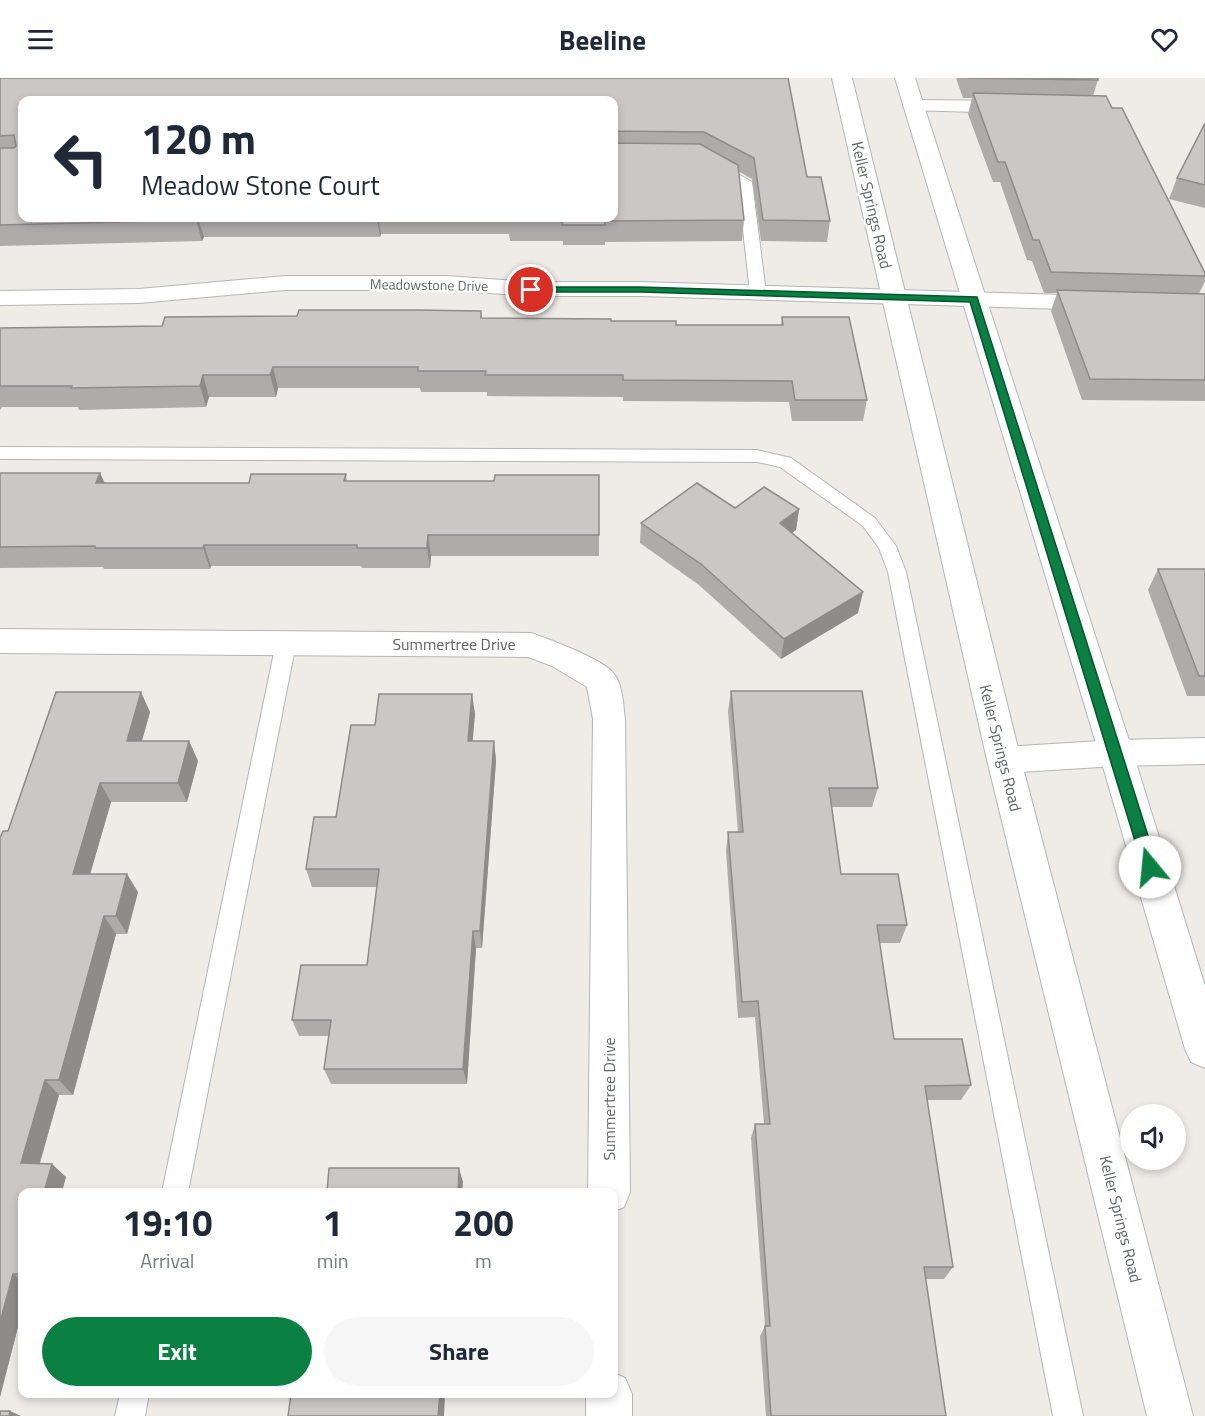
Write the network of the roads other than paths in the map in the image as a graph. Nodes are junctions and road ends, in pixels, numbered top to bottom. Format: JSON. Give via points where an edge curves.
{"nodes":[{"id":1,"x":842,"y":78,"type":"edge"},
{"id":2,"x":904,"y":78,"type":"edge"},
{"id":3,"x":914,"y":106,"type":"junction"},
{"id":4,"x":1030,"y":107,"type":"edge"},
{"id":5,"x":702,"y":158,"type":"edge"},
{"id":6,"x":758,"y":293,"type":"junction"},
{"id":7,"x":894,"y":297,"type":"junction"},
{"id":8,"x":0,"y":298,"type":"edge"},
{"id":9,"x":974,"y":299,"type":"junction"},
{"id":10,"x":1121,"y":304,"type":"edge"},
{"id":11,"x":0,"y":453,"type":"edge"},
{"id":12,"x":0,"y":641,"type":"edge"},
{"id":13,"x":286,"y":643,"type":"junction"},
{"id":14,"x":1205,"y":751,"type":"edge"},
{"id":15,"x":1116,"y":753,"type":"junction"},
{"id":16,"x":1004,"y":760,"type":"junction"},
{"id":17,"x":1205,"y":1049,"type":"edge"},
{"id":18,"x":176,"y":1188,"type":"edge"},
{"id":19,"x":609,"y":1188,"type":"edge"},
{"id":20,"x":134,"y":1398,"type":"edge"},
{"id":21,"x":609,"y":1398,"type":"edge"},
{"id":22,"x":130,"y":1416,"type":"edge"},
{"id":23,"x":609,"y":1416,"type":"edge"},
{"id":24,"x":1068,"y":1416,"type":"edge"},
{"id":25,"x":1170,"y":1416,"type":"edge"}],
"edges":[{"from":1,"to":7,"type":"main road","name":"Keller Springs Road"},
{"from":2,"to":3,"type":"main road"},
{"from":3,"to":4,"type":"main road"},
{"from":3,"to":9,"type":"main road"},
{"from":5,"to":6,"type":"lane","via":[[745,182]]},
{"from":6,"to":7,"type":"main road","name":"Meadowstone Drive"},
{"from":6,"to":8,"type":"main road","name":"Meadowstone Drive","via":[[531,290],[447,284],[285,284],[139,296]]},
{"from":7,"to":9,"type":"main road","name":"Meadowstone Drive"},
{"from":7,"to":16,"type":"main road","name":"Keller Springs Road"},
{"from":9,"to":10,"type":"main road","name":"Meadowstone Drive"},
{"from":9,"to":15,"type":"main road"},
{"from":11,"to":24,"type":"lane","via":[[757,456],[785,462],[869,522],[887,546],[897,572]]},
{"from":12,"to":13,"type":"main road","name":"Summertree Drive"},
{"from":13,"to":18,"type":"lane"},
{"from":13,"to":19,"type":"main road","name":"Summertree Drive","via":[[531,645],[602,680],[609,719]]},
{"from":14,"to":15,"type":"main road"},
{"from":15,"to":16,"type":"main road"},
{"from":15,"to":17,"type":"main road"},
{"from":16,"to":25,"type":"main road","name":"Keller Springs Road"},
{"from":20,"to":22,"type":"lane"},
{"from":21,"to":23,"type":"main road"}]}
